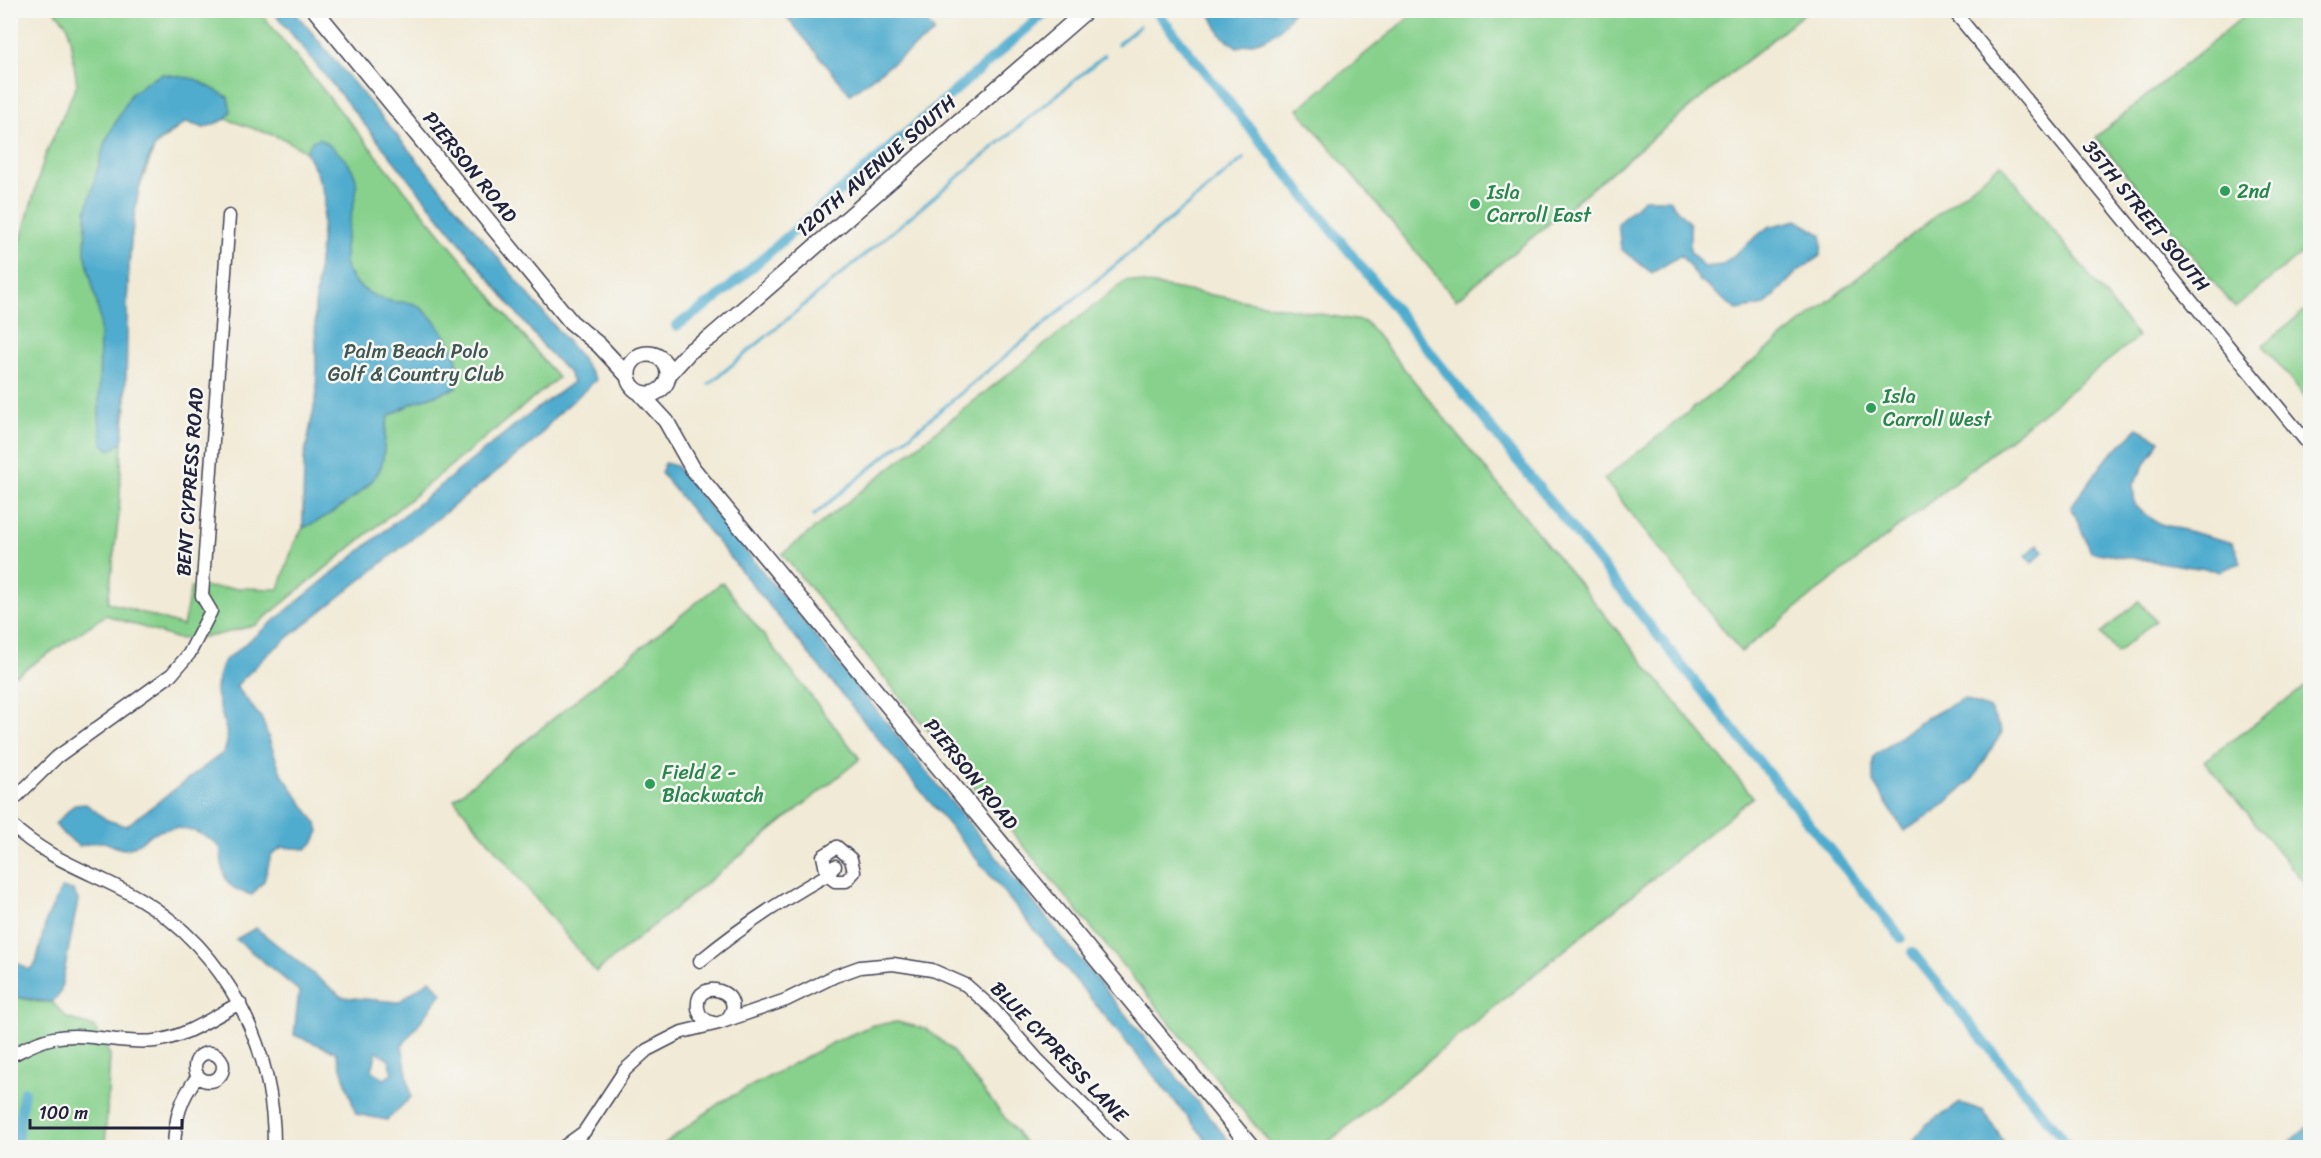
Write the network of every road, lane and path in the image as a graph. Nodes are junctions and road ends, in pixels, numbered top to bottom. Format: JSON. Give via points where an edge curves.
{"nodes":[{"id":1,"x":315,"y":10,"type":"edge"},
{"id":2,"x":1087,"y":10,"type":"edge"},
{"id":3,"x":1953,"y":10,"type":"edge"},
{"id":4,"x":229,"y":216,"type":"dead end"},
{"id":5,"x":599,"y":345,"type":"junction"},
{"id":6,"x":690,"y":351,"type":"junction"},
{"id":7,"x":635,"y":358,"type":"junction"},
{"id":8,"x":661,"y":358,"type":"junction"},
{"id":9,"x":627,"y":375,"type":"junction"},
{"id":10,"x":666,"y":381,"type":"junction"},
{"id":11,"x":641,"y":394,"type":"junction"},
{"id":12,"x":666,"y":421,"type":"junction"},
{"id":13,"x":2310,"y":446,"type":"edge"},
{"id":14,"x":10,"y":803,"type":"edge"},
{"id":15,"x":10,"y":825,"type":"edge"},
{"id":16,"x":831,"y":871,"type":"dead end"},
{"id":17,"x":700,"y":961,"type":"dead end"},
{"id":18,"x":240,"y":1003,"type":"junction"},
{"id":19,"x":10,"y":1056,"type":"edge"},
{"id":20,"x":198,"y":1076,"type":"dead end"},
{"id":21,"x":174,"y":1148,"type":"edge"},
{"id":22,"x":274,"y":1148,"type":"edge"},
{"id":23,"x":562,"y":1148,"type":"edge"},
{"id":24,"x":1126,"y":1148,"type":"edge"},
{"id":25,"x":1252,"y":1148,"type":"edge"}],
"edges":[{"from":1,"to":5,"type":"street","name":"PIERSON ROAD","via":[[535,280],[571,322]]},
{"from":2,"to":6,"type":"street","name":"120TH AVENUE SOUTH","via":[[729,322]]},
{"from":3,"to":13,"type":"street","name":"35TH STREET SOUTH"},
{"from":4,"to":14,"type":"street","name":"BENT CYPRESS ROAD","via":[[202,596],[211,611],[189,654],[172,674],[51,761]]},
{"from":5,"to":7,"type":"street","name":"PIERSON ROAD"},
{"from":5,"to":9,"type":"street","name":"PIERSON ROAD"},
{"from":6,"to":8,"type":"street","name":"120TH AVENUE SOUTH"},
{"from":6,"to":10,"type":"street","name":"120TH AVENUE SOUTH"},
{"from":7,"to":8,"type":"street","via":[[645,354]]},
{"from":7,"to":9,"type":"street"},
{"from":8,"to":10,"type":"street","via":[[668,368]]},
{"from":9,"to":11,"type":"street","via":[[633,389]]},
{"from":10,"to":11,"type":"street","via":[[657,393]]},
{"from":10,"to":12,"type":"street","name":"PIERSON ROAD"},
{"from":11,"to":12,"type":"street","name":"PIERSON ROAD"},
{"from":12,"to":25,"type":"street","name":"PIERSON ROAD","via":[[693,469]]},
{"from":15,"to":18,"type":"street","via":[[55,858],[116,886],[172,922],[207,955]]},
{"from":16,"to":17,"type":"street","via":[[735,932]]},
{"from":18,"to":19,"type":"street","via":[[169,1038],[139,1041],[66,1036],[37,1043]]},
{"from":18,"to":22,"type":"street","via":[[267,1072]]},
{"from":20,"to":21,"type":"street","via":[[185,1093],[177,1114]]},
{"from":23,"to":24,"type":"street","name":"BLUE CYPRESS LANE","via":[[584,1132],[625,1070],[647,1050],[682,1032],[786,1000],[860,967],[892,964],[932,970],[966,985]]}]}
